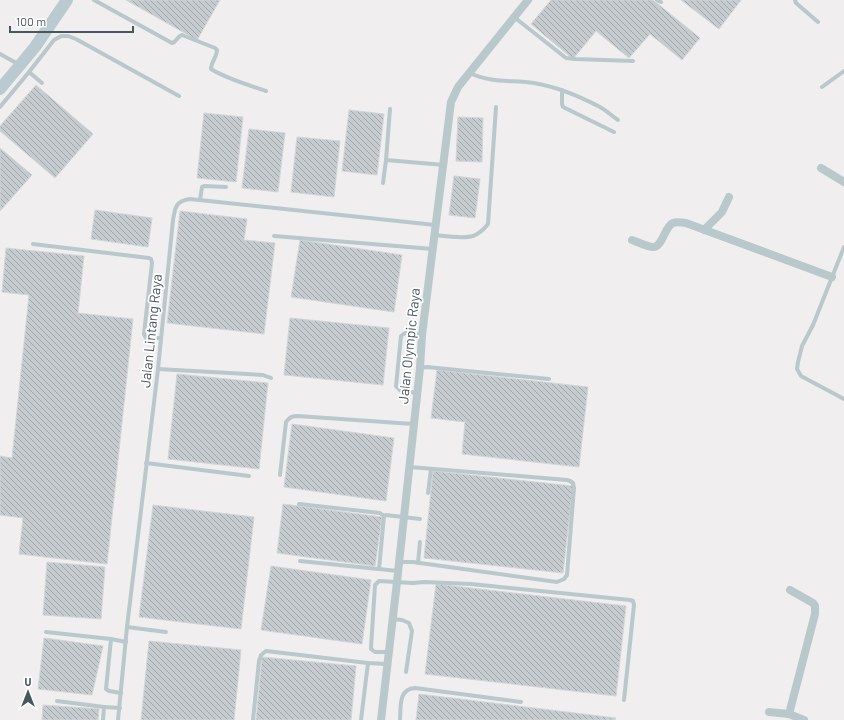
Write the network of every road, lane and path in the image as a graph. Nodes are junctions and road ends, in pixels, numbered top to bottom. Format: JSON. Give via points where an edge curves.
{"nodes":[{"id":1,"x":66,"y":0,"type":"edge"},
{"id":2,"x":94,"y":0,"type":"edge"},
{"id":3,"x":528,"y":0,"type":"edge"},
{"id":4,"x":795,"y":0,"type":"edge"},
{"id":5,"x":514,"y":17,"type":"junction"},
{"id":6,"x":818,"y":22,"type":"dead end"},
{"id":7,"x":0,"y":54,"type":"edge"},
{"id":8,"x":32,"y":59,"type":"junction"},
{"id":9,"x":633,"y":61,"type":"dead end"},
{"id":10,"x":25,"y":69,"type":"junction"},
{"id":11,"x":844,"y":71,"type":"edge"},
{"id":12,"x":469,"y":73,"type":"junction"},
{"id":13,"x":42,"y":83,"type":"dead end"},
{"id":14,"x":822,"y":88,"type":"dead end"},
{"id":15,"x":0,"y":89,"type":"edge"},
{"id":16,"x":562,"y":90,"type":"junction"},
{"id":17,"x":266,"y":91,"type":"dead end"},
{"id":18,"x":179,"y":96,"type":"dead end"},
{"id":19,"x":0,"y":107,"type":"edge"},
{"id":20,"x":496,"y":107,"type":"dead end"},
{"id":21,"x":390,"y":109,"type":"dead end"},
{"id":22,"x":618,"y":120,"type":"dead end"},
{"id":23,"x":614,"y":132,"type":"dead end"},
{"id":24,"x":386,"y":160,"type":"junction"},
{"id":25,"x":444,"y":164,"type":"junction"},
{"id":26,"x":821,"y":168,"type":"dead end"},
{"id":27,"x":844,"y":182,"type":"edge"},
{"id":28,"x":382,"y":183,"type":"dead end"},
{"id":29,"x":226,"y":187,"type":"dead end"},
{"id":30,"x":729,"y":197,"type":"dead end"},
{"id":31,"x":200,"y":200,"type":"junction"},
{"id":32,"x":436,"y":225,"type":"junction"},
{"id":33,"x":704,"y":230,"type":"junction"},
{"id":34,"x":434,"y":235,"type":"junction"},
{"id":35,"x":274,"y":236,"type":"dead end"},
{"id":36,"x":632,"y":240,"type":"dead end"},
{"id":37,"x":33,"y":244,"type":"dead end"},
{"id":38,"x":844,"y":247,"type":"edge"},
{"id":39,"x":433,"y":249,"type":"junction"},
{"id":40,"x":832,"y":277,"type":"junction"},
{"id":41,"x":422,"y":335,"type":"junction"},
{"id":42,"x":161,"y":338,"type":"junction"},
{"id":43,"x":420,"y":368,"type":"junction"},
{"id":44,"x":158,"y":369,"type":"junction"},
{"id":45,"x":271,"y":378,"type":"dead end"},
{"id":46,"x":548,"y":379,"type":"dead end"},
{"id":47,"x":417,"y":393,"type":"junction"},
{"id":48,"x":844,"y":399,"type":"edge"},
{"id":49,"x":413,"y":424,"type":"junction"},
{"id":50,"x":146,"y":463,"type":"junction"},
{"id":51,"x":409,"y":466,"type":"junction"},
{"id":52,"x":431,"y":469,"type":"junction"},
{"id":53,"x":280,"y":475,"type":"dead end"},
{"id":54,"x":249,"y":476,"type":"dead end"},
{"id":55,"x":428,"y":493,"type":"dead end"},
{"id":56,"x":299,"y":504,"type":"dead end"},
{"id":57,"x":384,"y":516,"type":"junction"},
{"id":58,"x":404,"y":517,"type":"junction"},
{"id":59,"x":420,"y":519,"type":"dead end"},
{"id":60,"x":420,"y":542,"type":"dead end"},
{"id":61,"x":300,"y":561,"type":"dead end"},
{"id":62,"x":399,"y":562,"type":"junction"},
{"id":63,"x":418,"y":563,"type":"junction"},
{"id":64,"x":379,"y":569,"type":"junction"},
{"id":65,"x":398,"y":570,"type":"junction"},
{"id":66,"x":397,"y":582,"type":"junction"},
{"id":67,"x":790,"y":590,"type":"dead end"},
{"id":68,"x":393,"y":619,"type":"junction"},
{"id":69,"x":127,"y":627,"type":"junction"},
{"id":70,"x":46,"y":632,"type":"dead end"},
{"id":71,"x":166,"y":632,"type":"dead end"},
{"id":72,"x":112,"y":639,"type":"junction"},
{"id":73,"x":126,"y":642,"type":"junction"},
{"id":74,"x":389,"y":652,"type":"junction"},
{"id":75,"x":368,"y":663,"type":"junction"},
{"id":76,"x":387,"y":664,"type":"junction"},
{"id":77,"x":406,"y":672,"type":"dead end"},
{"id":78,"x":121,"y":693,"type":"junction"},
{"id":79,"x":624,"y":700,"type":"dead end"},
{"id":80,"x":57,"y":701,"type":"dead end"},
{"id":81,"x":521,"y":702,"type":"dead end"},
{"id":82,"x":104,"y":707,"type":"junction"},
{"id":83,"x":120,"y":708,"type":"junction"},
{"id":84,"x":769,"y":712,"type":"dead end"},
{"id":85,"x":789,"y":714,"type":"junction"},
{"id":86,"x":103,"y":720,"type":"edge"},
{"id":87,"x":118,"y":720,"type":"edge"},
{"id":88,"x":253,"y":720,"type":"edge"},
{"id":89,"x":361,"y":720,"type":"edge"},
{"id":90,"x":381,"y":720,"type":"edge"},
{"id":91,"x":400,"y":720,"type":"edge"},
{"id":92,"x":804,"y":720,"type":"edge"}],
"edges":[{"from":1,"to":8,"type":"street","via":[[35,47]]},
{"from":2,"to":17,"type":"lane","via":[[172,43],[182,35],[215,48],[217,52],[211,69]]},
{"from":3,"to":5,"type":"street","name":"Jalan Olympic Raya"},
{"from":4,"to":6,"type":"lane"},
{"from":5,"to":9,"type":"lane","via":[[566,58]]},
{"from":5,"to":12,"type":"street","name":"Jalan Olympic Raya"},
{"from":7,"to":10,"type":"lane"},
{"from":8,"to":10,"type":"street"},
{"from":8,"to":18,"type":"lane","via":[[57,37],[68,36]]},
{"from":10,"to":13,"type":"lane"},
{"from":10,"to":15,"type":"street"},
{"from":10,"to":19,"type":"lane"},
{"from":11,"to":14,"type":"lane"},
{"from":12,"to":16,"type":"lane","via":[[489,80],[535,84]]},
{"from":12,"to":25,"type":"street","name":"Jalan Olympic Raya","via":[[451,102]]},
{"from":16,"to":22,"type":"lane","via":[[600,107]]},
{"from":16,"to":23,"type":"lane","via":[[563,107]]},
{"from":20,"to":34,"type":"lane","via":[[488,224],[474,236]]},
{"from":21,"to":24,"type":"lane"},
{"from":24,"to":25,"type":"lane"},
{"from":24,"to":28,"type":"lane"},
{"from":25,"to":32,"type":"street","name":"Jalan Olympic Raya"},
{"from":26,"to":27,"type":"street"},
{"from":29,"to":31,"type":"lane","via":[[202,187]]},
{"from":30,"to":33,"type":"street","via":[[720,214]]},
{"from":31,"to":32,"type":"lane","name":"Jalan Lintang Raya"},
{"from":31,"to":42,"type":"lane","name":"Jalan Lintang Raya","via":[[182,201],[174,212]]},
{"from":32,"to":34,"type":"street","name":"Jalan Olympic Raya"},
{"from":33,"to":36,"type":"street","via":[[676,222],[669,226],[659,246],[655,248]]},
{"from":33,"to":40,"type":"street"},
{"from":34,"to":39,"type":"street","name":"Jalan Olympic Raya"},
{"from":35,"to":39,"type":"lane"},
{"from":37,"to":42,"type":"lane","via":[[150,258],[152,263],[144,337]]},
{"from":38,"to":40,"type":"lane"},
{"from":39,"to":41,"type":"street","name":"Jalan Olympic Raya"},
{"from":40,"to":48,"type":"lane","via":[[814,325],[802,346],[797,369],[801,376]]},
{"from":41,"to":43,"type":"street","name":"Jalan Olympic Raya"},
{"from":41,"to":47,"type":"lane","via":[[405,333],[401,336],[396,386],[401,391]]},
{"from":42,"to":44,"type":"lane","name":"Jalan Lintang Raya"},
{"from":43,"to":46,"type":"lane"},
{"from":43,"to":47,"type":"street","name":"Jalan Olympic Raya"},
{"from":44,"to":45,"type":"lane","via":[[247,374]]},
{"from":44,"to":50,"type":"lane","name":"Jalan Lintang Raya"},
{"from":47,"to":49,"type":"street","name":"Jalan Olympic Raya"},
{"from":49,"to":51,"type":"street","name":"Jalan Olympic Raya"},
{"from":49,"to":53,"type":"lane","via":[[292,416],[286,422]]},
{"from":50,"to":54,"type":"lane"},
{"from":50,"to":69,"type":"lane","name":"Jalan Lintang Raya"},
{"from":51,"to":52,"type":"lane"},
{"from":51,"to":58,"type":"street","name":"Jalan Olympic Raya"},
{"from":52,"to":55,"type":"lane"},
{"from":52,"to":63,"type":"lane","via":[[566,480],[574,483],[567,575],[557,582]]},
{"from":56,"to":57,"type":"lane","via":[[380,512]]},
{"from":57,"to":58,"type":"lane"},
{"from":57,"to":64,"type":"lane"},
{"from":58,"to":59,"type":"lane"},
{"from":58,"to":62,"type":"street","name":"Jalan Olympic Raya"},
{"from":60,"to":63,"type":"lane"},
{"from":61,"to":64,"type":"lane"},
{"from":62,"to":63,"type":"lane"},
{"from":62,"to":65,"type":"street","name":"Jalan Olympic Raya"},
{"from":64,"to":65,"type":"lane"},
{"from":65,"to":66,"type":"street","name":"Jalan Olympic Raya"},
{"from":66,"to":68,"type":"street","name":"Jalan Olympic Raya"},
{"from":66,"to":74,"type":"lane","via":[[379,581],[375,585],[370,647],[375,652]]},
{"from":66,"to":79,"type":"lane","via":[[471,584],[633,601]]},
{"from":67,"to":85,"type":"street","via":[[814,603],[816,609]]},
{"from":68,"to":74,"type":"street","name":"Jalan Olympic Raya"},
{"from":68,"to":77,"type":"lane","via":[[409,623],[412,631]]},
{"from":69,"to":71,"type":"lane"},
{"from":69,"to":73,"type":"lane","name":"Jalan Lintang Raya"},
{"from":70,"to":72,"type":"lane"},
{"from":72,"to":73,"type":"lane"},
{"from":72,"to":78,"type":"lane","via":[[106,689]]},
{"from":73,"to":78,"type":"lane","name":"Jalan Lintang Raya"},
{"from":74,"to":76,"type":"street","name":"Jalan Olympic Raya"},
{"from":75,"to":76,"type":"lane"},
{"from":75,"to":88,"type":"lane","via":[[263,652],[259,661]]},
{"from":75,"to":89,"type":"lane"},
{"from":76,"to":90,"type":"street","name":"Jalan Olympic Raya"},
{"from":78,"to":83,"type":"lane","name":"Jalan Lintang Raya"},
{"from":80,"to":82,"type":"lane"},
{"from":81,"to":91,"type":"lane","via":[[416,688],[402,696]]},
{"from":82,"to":83,"type":"lane"},
{"from":82,"to":86,"type":"lane"},
{"from":83,"to":87,"type":"lane","name":"Jalan Lintang Raya"},
{"from":84,"to":85,"type":"street"},
{"from":85,"to":92,"type":"street"}]}
